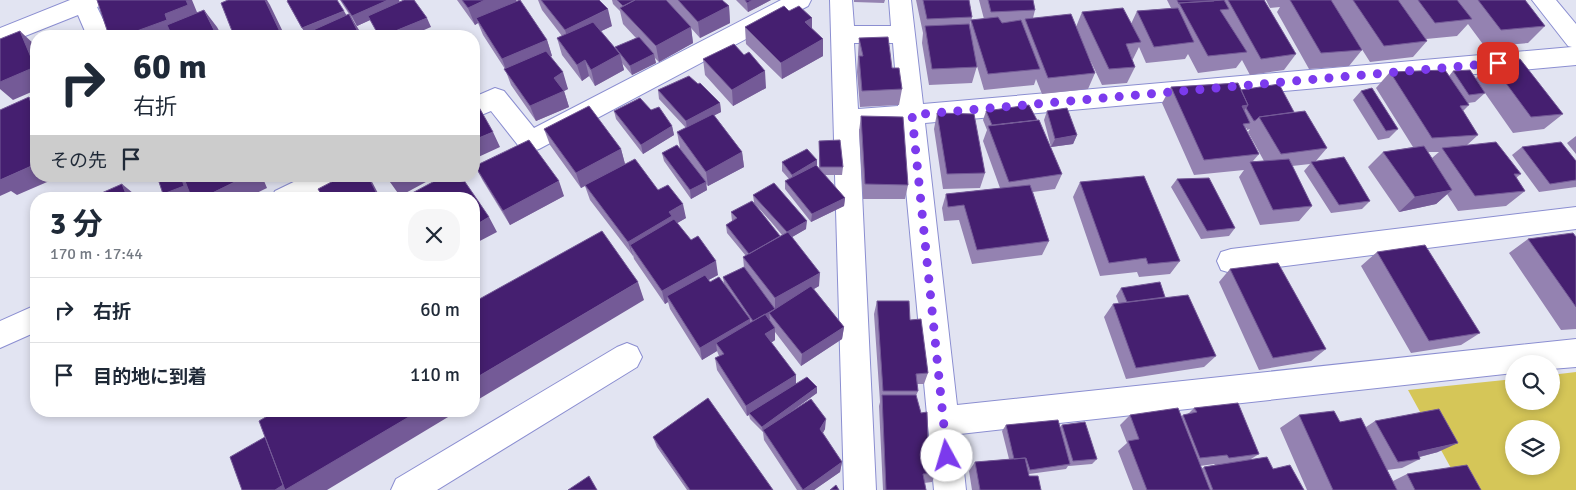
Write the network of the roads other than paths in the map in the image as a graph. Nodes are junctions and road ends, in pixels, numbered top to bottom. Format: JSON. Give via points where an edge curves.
{"nodes":[{"id":1,"x":800,"y":0,"type":"edge"},
{"id":2,"x":841,"y":0,"type":"edge"},
{"id":3,"x":900,"y":0,"type":"edge"},
{"id":4,"x":1543,"y":0,"type":"edge"},
{"id":5,"x":88,"y":2,"type":"edge"},
{"id":6,"x":97,"y":30,"type":"edge"},
{"id":7,"x":843,"y":34,"type":"junction"},
{"id":8,"x":904,"y":35,"type":"junction"},
{"id":9,"x":0,"y":37,"type":"edge"},
{"id":10,"x":1576,"y":40,"type":"edge"},
{"id":11,"x":1576,"y":56,"type":"edge"},
{"id":12,"x":480,"y":105,"type":"edge"},
{"id":13,"x":912,"y":115,"type":"junction"},
{"id":14,"x":846,"y":120,"type":"junction"},
{"id":15,"x":319,"y":182,"type":"edge"},
{"id":16,"x":298,"y":192,"type":"edge"},
{"id":17,"x":1576,"y":218,"type":"edge"},
{"id":18,"x":1231,"y":261,"type":"dead end"},
{"id":19,"x":30,"y":321,"type":"edge"},
{"id":20,"x":0,"y":335,"type":"edge"},
{"id":21,"x":1576,"y":353,"type":"edge"},
{"id":22,"x":627,"y":357,"type":"dead end"},
{"id":23,"x":943,"y":421,"type":"junction"},
{"id":24,"x":407,"y":490,"type":"edge"},
{"id":25,"x":860,"y":490,"type":"edge"},
{"id":26,"x":950,"y":490,"type":"edge"}],
"edges":[{"from":1,"to":12,"type":"street","via":[[530,142],[495,98]]},
{"from":2,"to":7,"type":"street"},
{"from":3,"to":8,"type":"street"},
{"from":4,"to":10,"type":"street"},
{"from":5,"to":6,"type":"street"},
{"from":5,"to":9,"type":"street"},
{"from":7,"to":8,"type":"street"},
{"from":7,"to":14,"type":"street"},
{"from":8,"to":13,"type":"street"},
{"from":11,"to":13,"type":"street"},
{"from":13,"to":14,"type":"street"},
{"from":13,"to":23,"type":"street"},
{"from":14,"to":25,"type":"street"},
{"from":15,"to":16,"type":"street"},
{"from":17,"to":18,"type":"street"},
{"from":19,"to":20,"type":"street"},
{"from":21,"to":23,"type":"street"},
{"from":22,"to":24,"type":"street"},
{"from":23,"to":26,"type":"street"}]}
